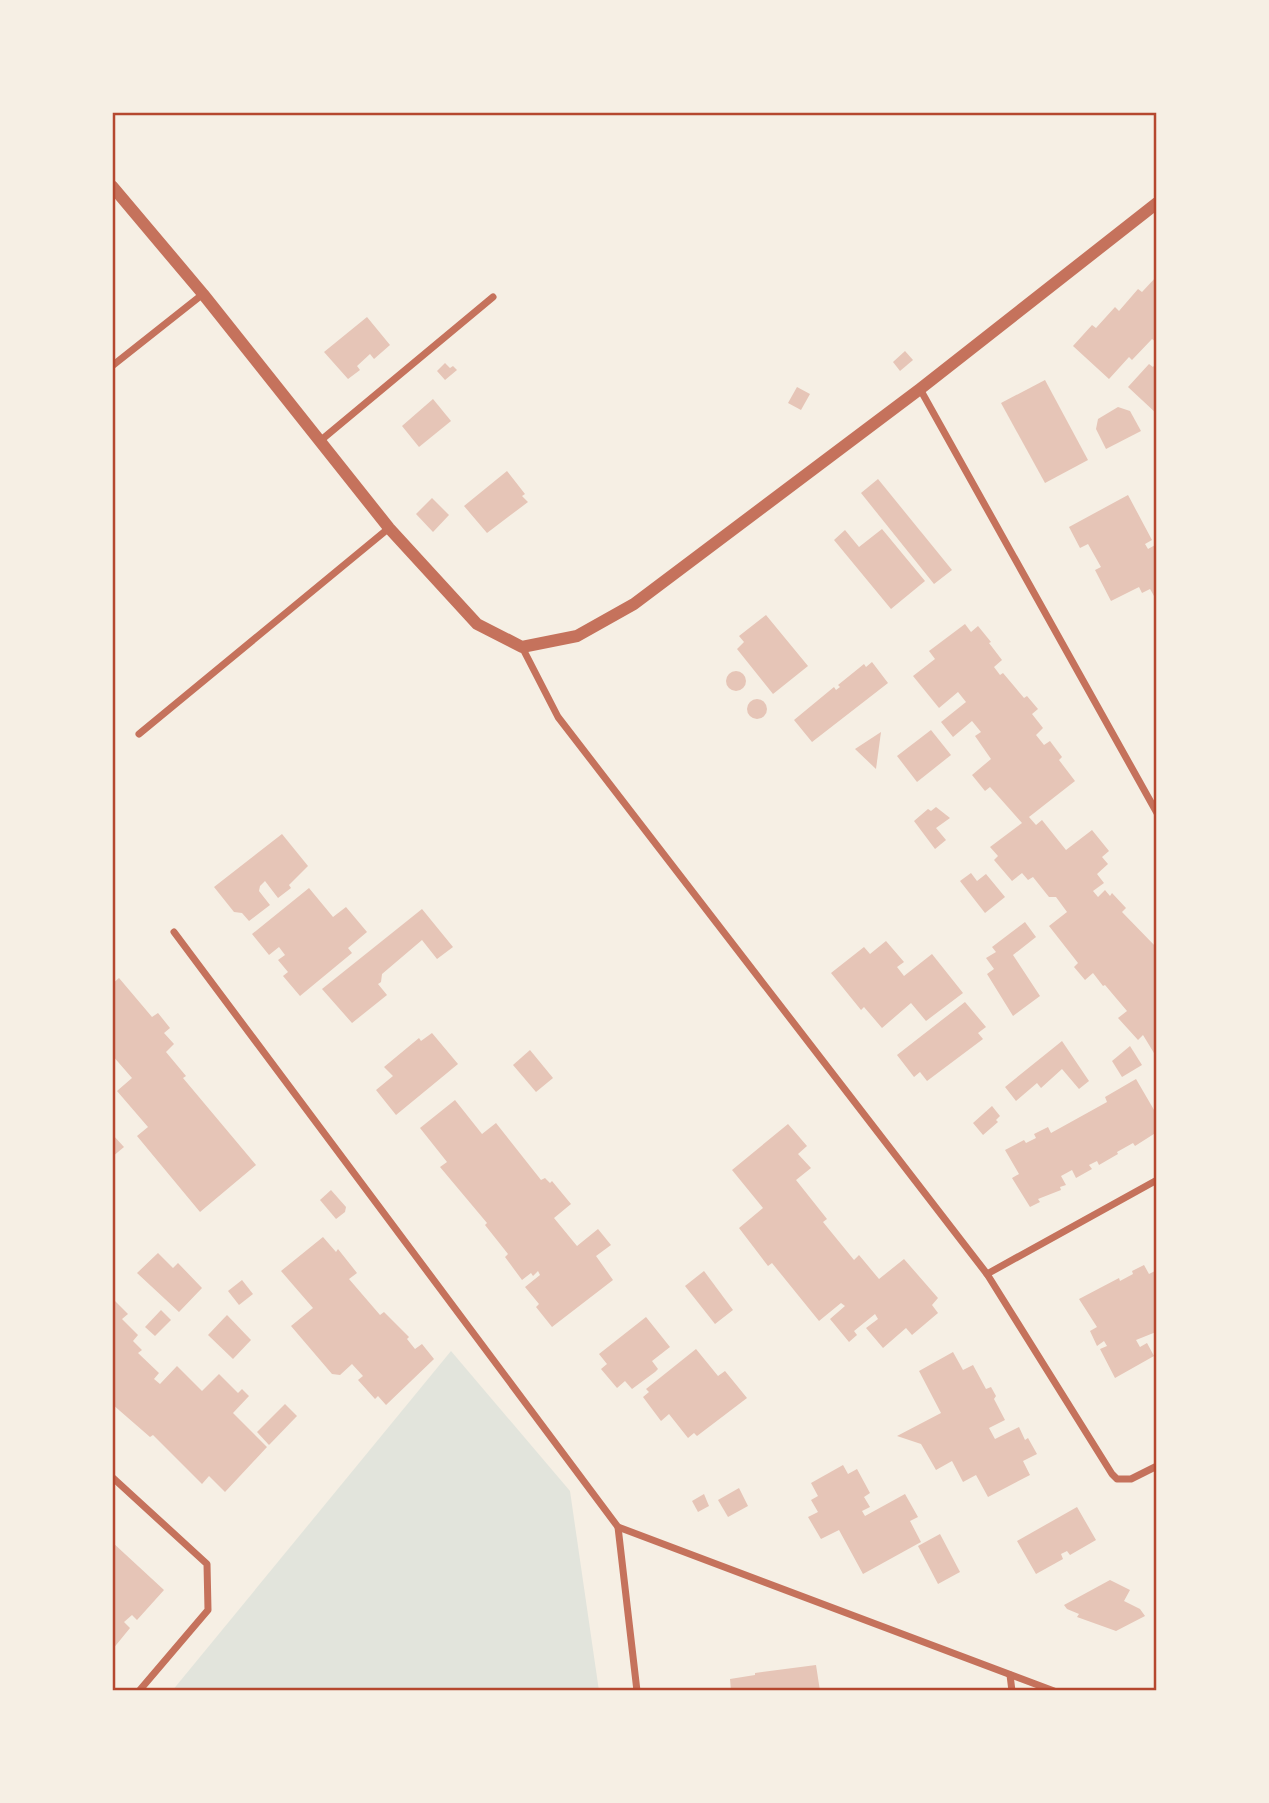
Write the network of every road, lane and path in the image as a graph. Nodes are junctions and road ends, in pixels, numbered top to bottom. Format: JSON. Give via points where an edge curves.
{"nodes":[{"id":1,"x":112,"y":186,"type":"edge"},
{"id":2,"x":1157,"y":203,"type":"edge"},
{"id":3,"x":203,"y":294,"type":"junction"},
{"id":4,"x":493,"y":297,"type":"dead end"},
{"id":5,"x":112,"y":366,"type":"edge"},
{"id":6,"x":920,"y":389,"type":"junction"},
{"id":7,"x":320,"y":441,"type":"junction"},
{"id":8,"x":389,"y":528,"type":"junction"},
{"id":9,"x":522,"y":647,"type":"junction"},
{"id":10,"x":139,"y":734,"type":"dead end"},
{"id":11,"x":1157,"y":813,"type":"edge"},
{"id":12,"x":174,"y":932,"type":"dead end"},
{"id":13,"x":1157,"y":1180,"type":"edge"},
{"id":14,"x":987,"y":1274,"type":"junction"},
{"id":15,"x":1157,"y":1466,"type":"edge"},
{"id":16,"x":112,"y":1477,"type":"edge"},
{"id":17,"x":618,"y":1527,"type":"junction"},
{"id":18,"x":1010,"y":1675,"type":"junction"},
{"id":19,"x":139,"y":1691,"type":"edge"},
{"id":20,"x":638,"y":1691,"type":"edge"},
{"id":21,"x":1012,"y":1691,"type":"edge"},
{"id":22,"x":1054,"y":1691,"type":"edge"}],
"edges":[{"from":1,"to":3,"type":"street"},
{"from":2,"to":6,"type":"street"},
{"from":3,"to":5,"type":"street"},
{"from":3,"to":7,"type":"street"},
{"from":4,"to":7,"type":"street"},
{"from":6,"to":9,"type":"street","via":[[634,604],[577,636]]},
{"from":6,"to":11,"type":"street"},
{"from":7,"to":8,"type":"street"},
{"from":8,"to":9,"type":"street","via":[[477,624]]},
{"from":8,"to":10,"type":"street"},
{"from":9,"to":14,"type":"street","via":[[558,717]]},
{"from":12,"to":17,"type":"street"},
{"from":13,"to":14,"type":"street"},
{"from":14,"to":15,"type":"street","via":[[1112,1474],[1117,1479],[1131,1479]]},
{"from":16,"to":19,"type":"street","via":[[207,1564],[208,1610]]},
{"from":17,"to":18,"type":"street"},
{"from":17,"to":20,"type":"street"},
{"from":18,"to":21,"type":"street"},
{"from":18,"to":22,"type":"street"}]}
